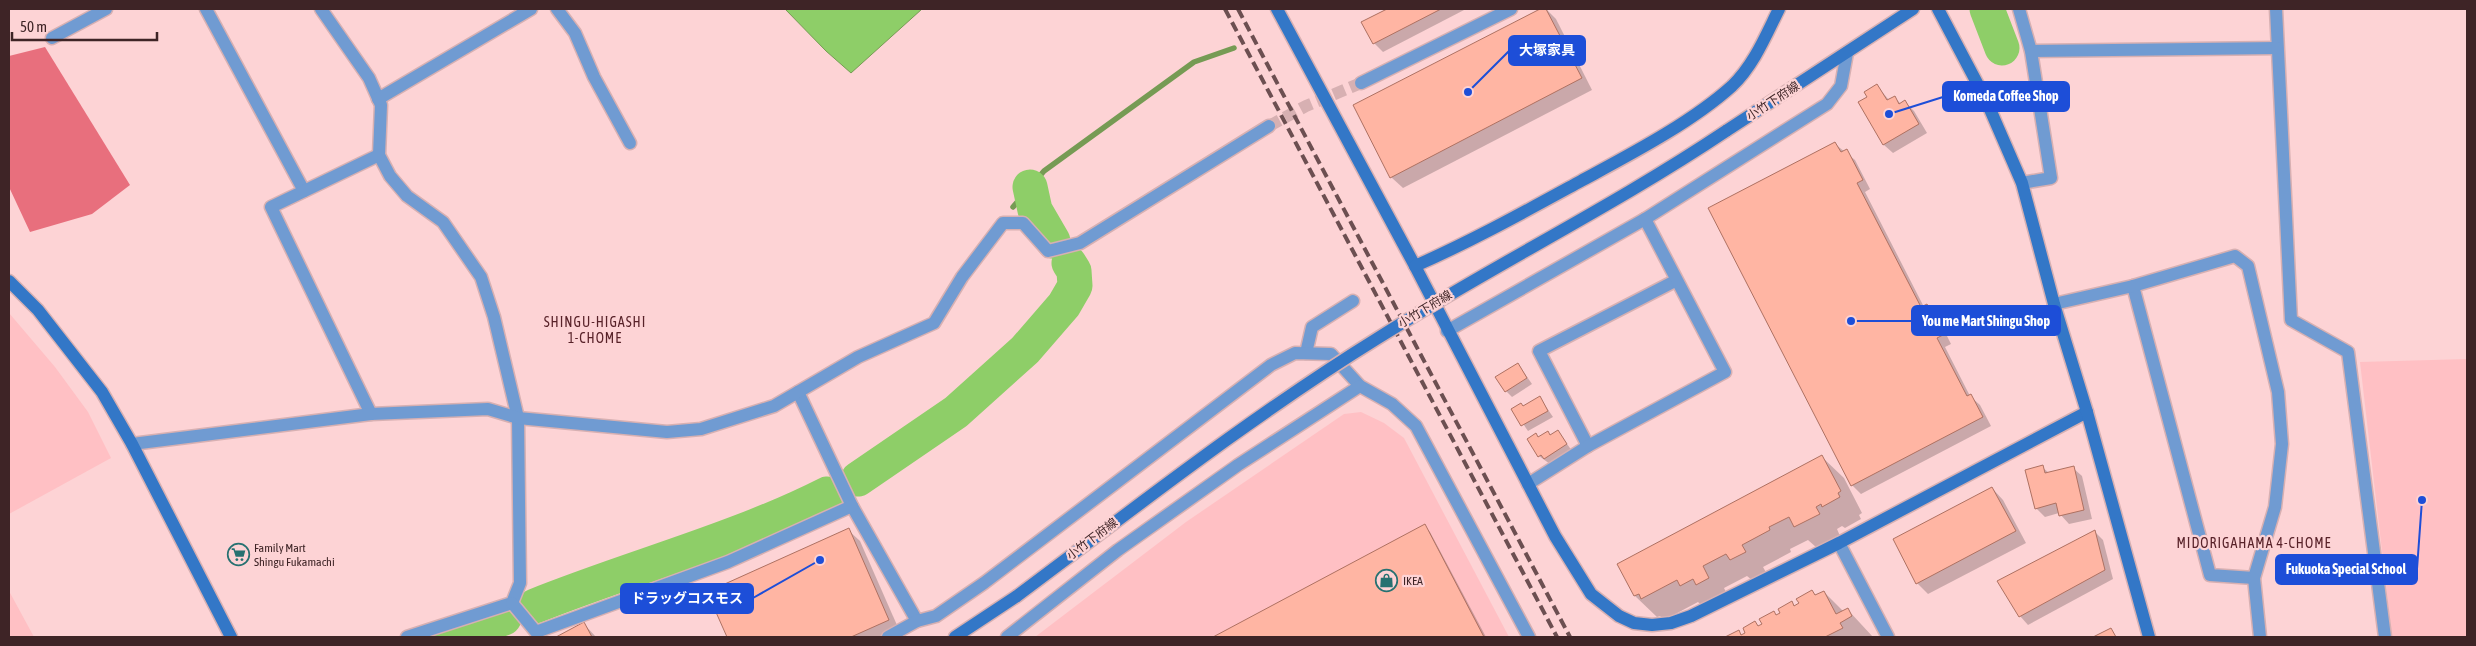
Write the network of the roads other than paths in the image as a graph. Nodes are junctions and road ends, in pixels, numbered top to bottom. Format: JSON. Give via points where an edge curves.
{"nodes":[{"id":1,"x":106,"y":9,"type":"edge"},
{"id":2,"x":206,"y":9,"type":"edge"},
{"id":3,"x":321,"y":9,"type":"edge"},
{"id":4,"x":531,"y":9,"type":"edge"},
{"id":5,"x":557,"y":9,"type":"edge"},
{"id":6,"x":1277,"y":9,"type":"edge"},
{"id":7,"x":1511,"y":9,"type":"edge"},
{"id":8,"x":1779,"y":9,"type":"edge"},
{"id":9,"x":1914,"y":9,"type":"edge"},
{"id":10,"x":1938,"y":9,"type":"edge"},
{"id":11,"x":2019,"y":9,"type":"edge"},
{"id":12,"x":2276,"y":9,"type":"edge"},
{"id":13,"x":52,"y":38,"type":"dead end"},
{"id":14,"x":2277,"y":48,"type":"junction"},
{"id":15,"x":2031,"y":50,"type":"junction"},
{"id":16,"x":1847,"y":53,"type":"junction"},
{"id":17,"x":1361,"y":83,"type":"tunnel mouth"},
{"id":18,"x":378,"y":99,"type":"junction"},
{"id":19,"x":1270,"y":126,"type":"tunnel mouth"},
{"id":20,"x":630,"y":143,"type":"dead end"},
{"id":21,"x":379,"y":155,"type":"junction"},
{"id":22,"x":2022,"y":183,"type":"junction"},
{"id":23,"x":304,"y":191,"type":"junction"},
{"id":24,"x":1644,"y":219,"type":"junction"},
{"id":25,"x":1415,"y":266,"type":"junction"},
{"id":26,"x":9,"y":281,"type":"edge"},
{"id":27,"x":1675,"y":281,"type":"junction"},
{"id":28,"x":2133,"y":286,"type":"junction"},
{"id":29,"x":1353,"y":301,"type":"dead end"},
{"id":30,"x":2054,"y":304,"type":"junction"},
{"id":31,"x":1447,"y":331,"type":"junction"},
{"id":32,"x":1306,"y":353,"type":"junction"},
{"id":33,"x":1360,"y":386,"type":"junction"},
{"id":34,"x":798,"y":392,"type":"junction"},
{"id":35,"x":2087,"y":412,"type":"junction"},
{"id":36,"x":371,"y":414,"type":"junction"},
{"id":37,"x":518,"y":418,"type":"junction"},
{"id":38,"x":132,"y":444,"type":"junction"},
{"id":39,"x":1588,"y":446,"type":"junction"},
{"id":40,"x":1528,"y":484,"type":"junction"},
{"id":41,"x":852,"y":506,"type":"junction"},
{"id":42,"x":1839,"y":543,"type":"junction"},
{"id":43,"x":2254,"y":578,"type":"junction"},
{"id":44,"x":512,"y":603,"type":"junction"},
{"id":45,"x":917,"y":621,"type":"junction"},
{"id":46,"x":231,"y":637,"type":"edge"},
{"id":47,"x":407,"y":637,"type":"edge"},
{"id":48,"x":888,"y":637,"type":"edge"},
{"id":49,"x":955,"y":637,"type":"edge"},
{"id":50,"x":1007,"y":637,"type":"edge"},
{"id":51,"x":1529,"y":637,"type":"edge"},
{"id":52,"x":1888,"y":637,"type":"edge"},
{"id":53,"x":2149,"y":637,"type":"edge"},
{"id":54,"x":2260,"y":637,"type":"edge"},
{"id":55,"x":2385,"y":637,"type":"edge"}],
"edges":[{"from":1,"to":13,"type":"street"},
{"from":2,"to":23,"type":"street"},
{"from":3,"to":18,"type":"street","via":[[369,78]]},
{"from":4,"to":18,"type":"street"},
{"from":5,"to":20,"type":"street","via":[[575,33],[594,77]]},
{"from":6,"to":25,"type":"street"},
{"from":7,"to":17,"type":"street"},
{"from":8,"to":25,"type":"street","via":[[1750,64],[1732,85],[1706,106],[1639,150],[1466,244]]},
{"from":9,"to":16,"type":"street","name":"小竹下府線"},
{"from":10,"to":22,"type":"street","via":[[1986,100]]},
{"from":11,"to":15,"type":"street"},
{"from":12,"to":14,"type":"street"},
{"from":14,"to":15,"type":"street"},
{"from":14,"to":55,"type":"street","via":[[2291,320],[2348,352]]},
{"from":15,"to":22,"type":"street","via":[[2051,178]]},
{"from":16,"to":24,"type":"street","via":[[1841,86],[1827,104]]},
{"from":16,"to":49,"type":"street","name":"小竹下府線","bridge":true,"via":[[1668,170],[1378,337],[1252,421],[1017,596]]},
{"from":18,"to":21,"type":"street","via":[[382,105]]},
{"from":19,"to":34,"type":"street","via":[[1080,243],[1048,251],[1023,222],[1003,223],[962,277],[934,323],[858,357]]},
{"from":21,"to":23,"type":"street"},
{"from":21,"to":37,"type":"street","via":[[390,176],[407,196],[443,222],[481,277]]},
{"from":22,"to":30,"type":"street"},
{"from":23,"to":36,"type":"street","via":[[271,207]]},
{"from":24,"to":27,"type":"street"},
{"from":24,"to":31,"type":"street"},
{"from":25,"to":31,"type":"street"},
{"from":26,"to":38,"type":"street","via":[[38,310],[102,392]]},
{"from":27,"to":39,"type":"street","via":[[1725,372]]},
{"from":27,"to":39,"type":"street","via":[[1539,351]]},
{"from":28,"to":30,"type":"street"},
{"from":28,"to":43,"type":"street","via":[[2210,575]]},
{"from":28,"to":43,"type":"street","via":[[2235,256],[2248,266],[2278,392],[2282,444],[2275,507]]},
{"from":29,"to":32,"type":"street","via":[[1312,327]]},
{"from":30,"to":35,"type":"street"},
{"from":31,"to":40,"type":"street"},
{"from":32,"to":33,"type":"street","via":[[1331,354]]},
{"from":32,"to":45,"type":"street","via":[[1295,352],[1271,365],[984,583],[936,616]]},
{"from":33,"to":50,"type":"street","via":[[1238,465],[1126,545]]},
{"from":33,"to":51,"type":"street","via":[[1392,404],[1416,426]]},
{"from":34,"to":37,"type":"street","via":[[774,406],[701,429],[667,432]]},
{"from":34,"to":41,"type":"street"},
{"from":35,"to":42,"type":"street"},
{"from":35,"to":53,"type":"street"},
{"from":36,"to":37,"type":"street","via":[[488,409]]},
{"from":36,"to":38,"type":"street"},
{"from":37,"to":44,"type":"street","via":[[520,582]]},
{"from":38,"to":46,"type":"street"},
{"from":39,"to":40,"type":"street"},
{"from":40,"to":42,"type":"street","via":[[1591,594],[1619,616],[1634,622],[1652,625],[1692,616]]},
{"from":41,"to":44,"type":"street","via":[[728,562],[536,632]]},
{"from":41,"to":45,"type":"street"},
{"from":42,"to":52,"type":"street"},
{"from":43,"to":54,"type":"street"},
{"from":44,"to":47,"type":"street"},
{"from":45,"to":48,"type":"street"}]}
